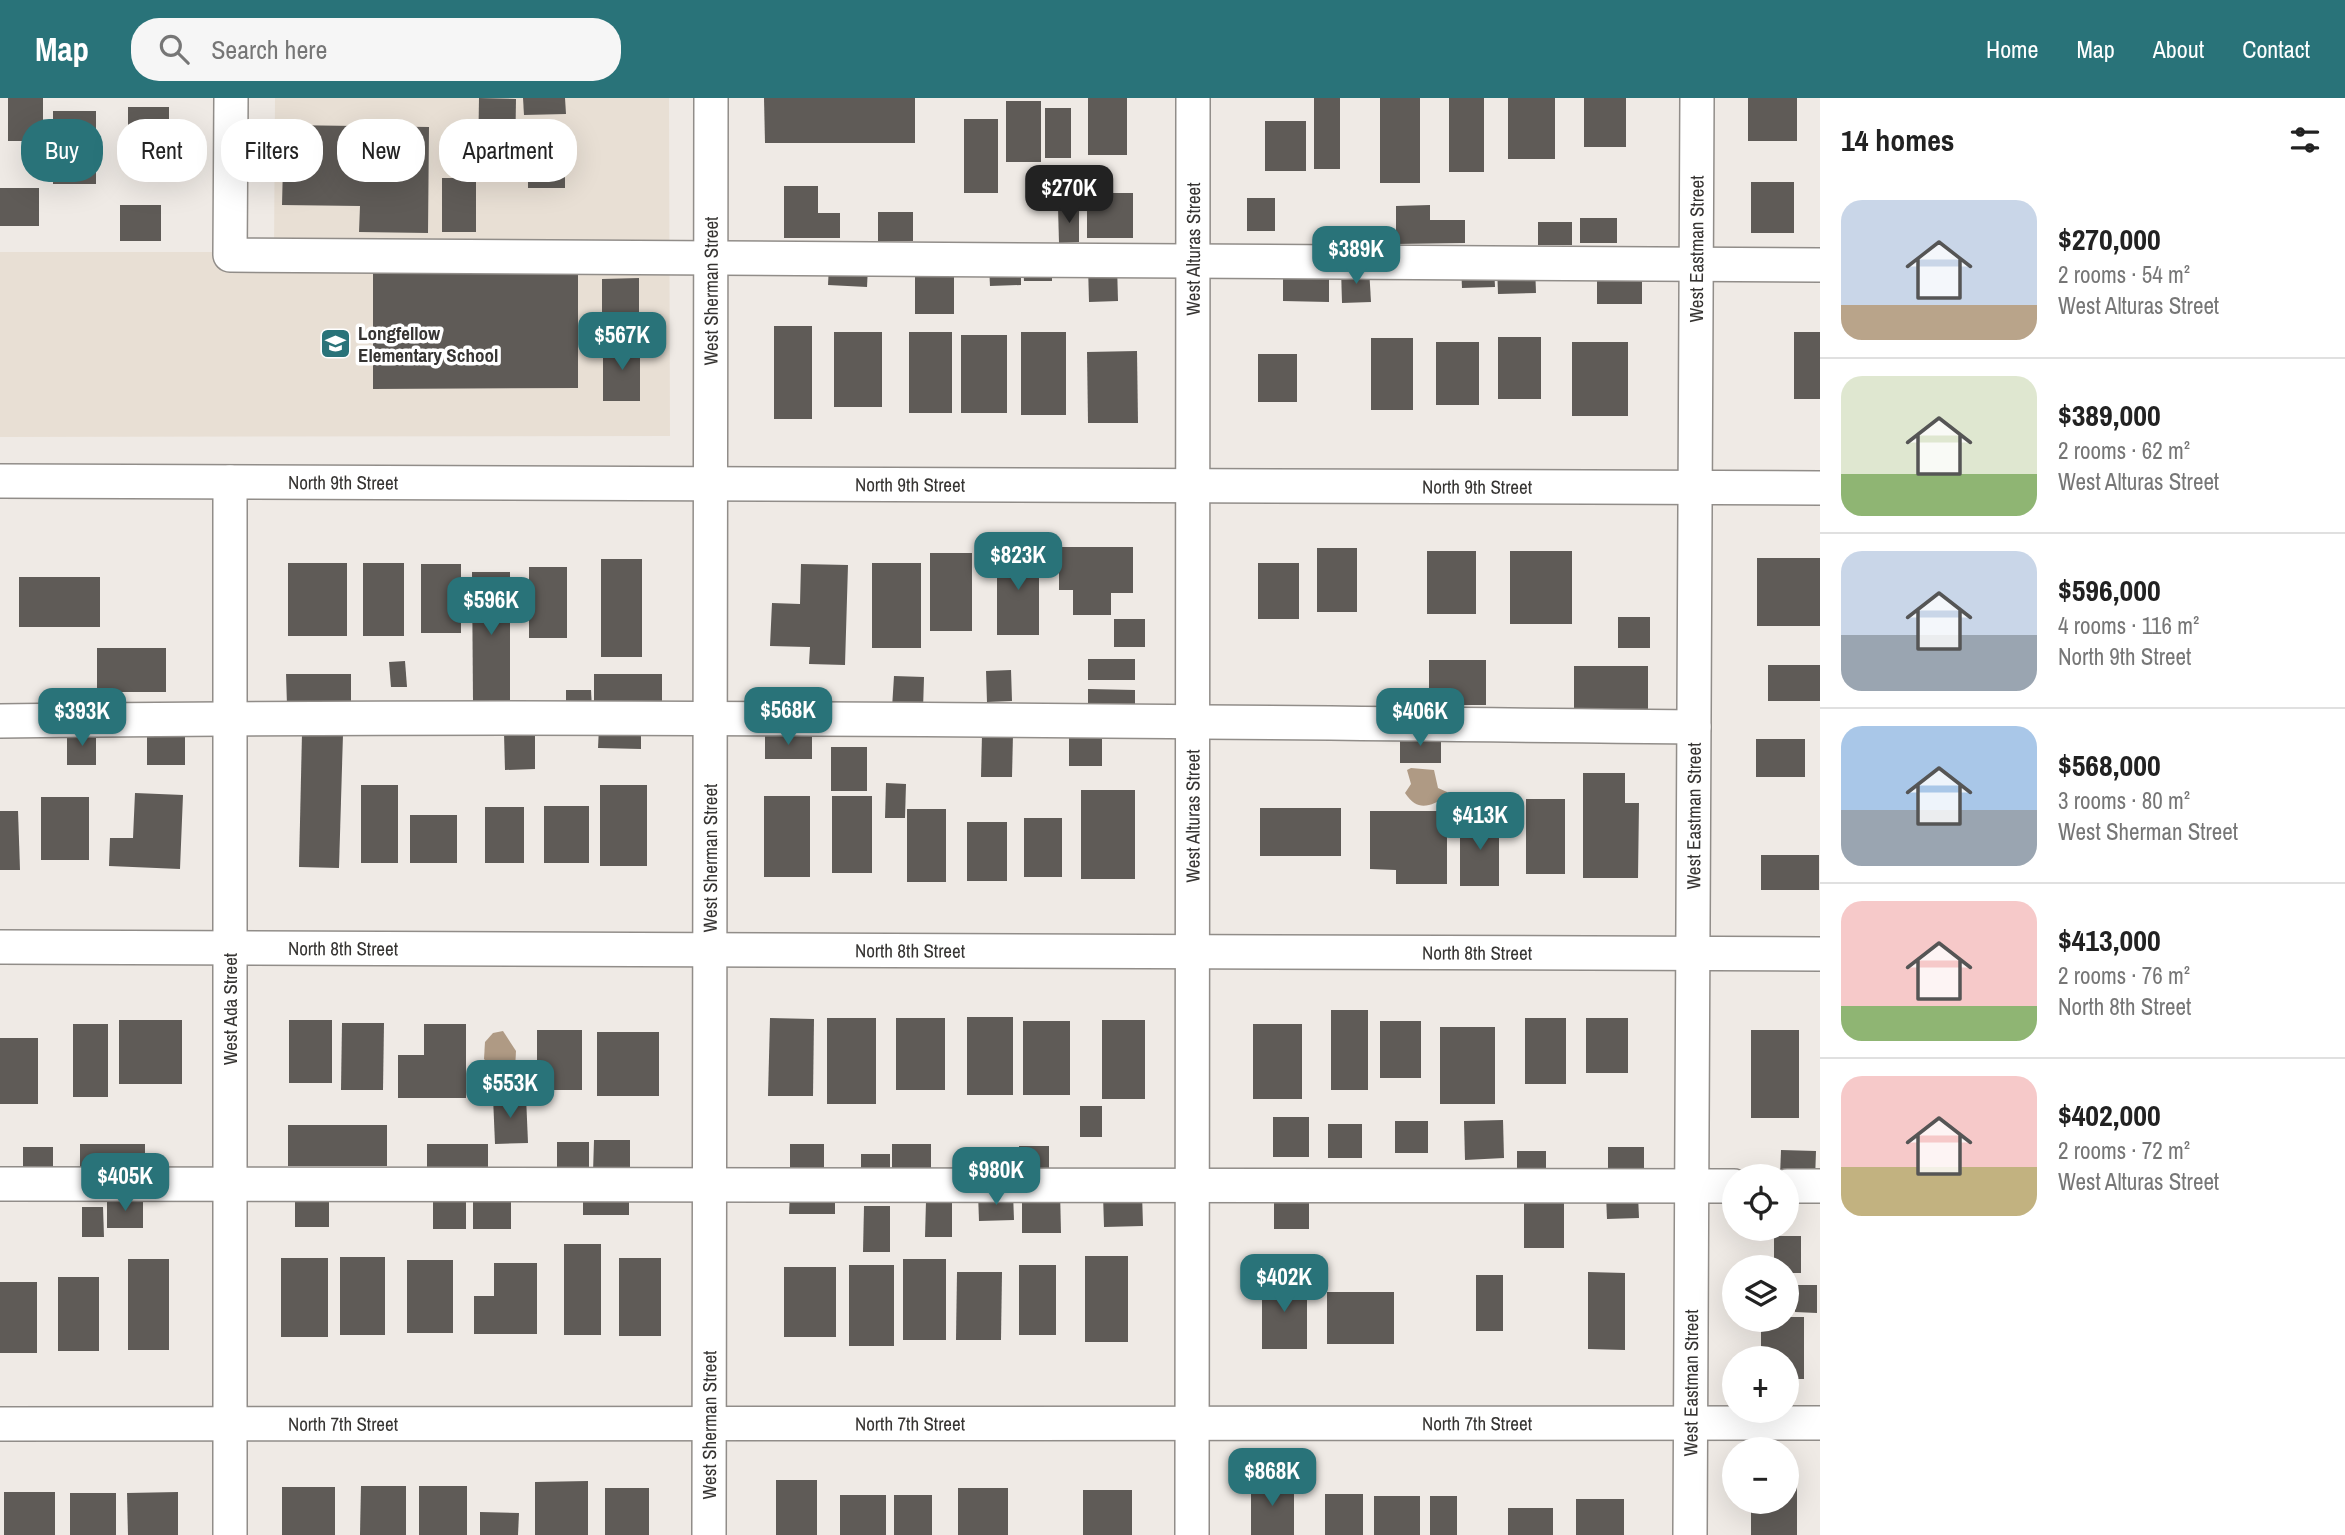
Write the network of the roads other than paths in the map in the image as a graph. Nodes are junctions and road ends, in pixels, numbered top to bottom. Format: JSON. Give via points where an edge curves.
{"nodes":[{"id":1,"x":231,"y":98,"type":"edge"},
{"id":2,"x":711,"y":98,"type":"edge"},
{"id":3,"x":1193,"y":98,"type":"edge"},
{"id":4,"x":1698,"y":98,"type":"edge"},
{"id":5,"x":711,"y":258,"type":"junction"},
{"id":6,"x":1193,"y":261,"type":"junction"},
{"id":7,"x":1697,"y":264,"type":"junction"},
{"id":8,"x":1820,"y":265,"type":"edge"},
{"id":9,"x":0,"y":481,"type":"edge"},
{"id":10,"x":230,"y":482,"type":"junction"},
{"id":11,"x":711,"y":484,"type":"junction"},
{"id":12,"x":1193,"y":485,"type":"junction"},
{"id":13,"x":1695,"y":487,"type":"junction"},
{"id":14,"x":1820,"y":488,"type":"edge"},
{"id":15,"x":230,"y":718,"type":"junction"},
{"id":16,"x":710,"y":719,"type":"junction"},
{"id":17,"x":0,"y":721,"type":"edge"},
{"id":18,"x":1192,"y":723,"type":"junction"},
{"id":19,"x":1694,"y":727,"type":"junction"},
{"id":20,"x":0,"y":947,"type":"edge"},
{"id":21,"x":230,"y":947,"type":"junction"},
{"id":22,"x":710,"y":950,"type":"junction"},
{"id":23,"x":1192,"y":953,"type":"junction"},
{"id":24,"x":1693,"y":954,"type":"junction"},
{"id":25,"x":1820,"y":954,"type":"edge"},
{"id":26,"x":0,"y":1184,"type":"edge"},
{"id":27,"x":230,"y":1184,"type":"junction"},
{"id":28,"x":710,"y":1185,"type":"junction"},
{"id":29,"x":1192,"y":1185,"type":"junction"},
{"id":30,"x":1692,"y":1186,"type":"junction"},
{"id":31,"x":1722,"y":1186,"type":"edge"},
{"id":32,"x":1799,"y":1186,"type":"edge"},
{"id":33,"x":1820,"y":1186,"type":"edge"},
{"id":34,"x":1192,"y":1423,"type":"junction"},
{"id":35,"x":1690,"y":1423,"type":"junction"},
{"id":36,"x":1820,"y":1423,"type":"edge"},
{"id":37,"x":0,"y":1424,"type":"edge"},
{"id":38,"x":230,"y":1424,"type":"junction"},
{"id":39,"x":710,"y":1424,"type":"junction"},
{"id":40,"x":230,"y":1535,"type":"edge"},
{"id":41,"x":709,"y":1535,"type":"edge"},
{"id":42,"x":1192,"y":1535,"type":"edge"},
{"id":43,"x":1690,"y":1535,"type":"edge"}],
"edges":[{"from":1,"to":5,"type":"street","via":[[230,255]]},
{"from":2,"to":5,"type":"street","name":"West Sherman Street"},
{"from":3,"to":6,"type":"street","name":"West Alturas Street"},
{"from":4,"to":7,"type":"street","name":"West Eastman Street"},
{"from":5,"to":6,"type":"street"},
{"from":5,"to":11,"type":"street","name":"West Sherman Street"},
{"from":6,"to":7,"type":"street"},
{"from":6,"to":12,"type":"street","name":"West Alturas Street"},
{"from":7,"to":8,"type":"street"},
{"from":7,"to":13,"type":"street","name":"West Eastman Street"},
{"from":9,"to":10,"type":"street","name":"North 9th Street"},
{"from":10,"to":11,"type":"street","name":"North 9th Street"},
{"from":10,"to":15,"type":"street","name":"West Ada Street"},
{"from":11,"to":12,"type":"street","name":"North 9th Street"},
{"from":11,"to":16,"type":"street","name":"West Sherman Street"},
{"from":12,"to":13,"type":"street","name":"North 9th Street"},
{"from":12,"to":18,"type":"street","name":"West Alturas Street"},
{"from":13,"to":14,"type":"street","name":"North 9th Street"},
{"from":13,"to":19,"type":"street","name":"West Eastman Street"},
{"from":15,"to":16,"type":"street"},
{"from":15,"to":17,"type":"street"},
{"from":15,"to":21,"type":"street","name":"West Ada Street"},
{"from":16,"to":18,"type":"street"},
{"from":16,"to":22,"type":"street","name":"West Sherman Street"},
{"from":18,"to":19,"type":"street"},
{"from":18,"to":23,"type":"street","name":"West Alturas Street"},
{"from":19,"to":24,"type":"street","name":"West Eastman Street"},
{"from":20,"to":21,"type":"street","name":"North 8th Street"},
{"from":21,"to":22,"type":"street","name":"North 8th Street"},
{"from":21,"to":27,"type":"street","name":"West Ada Street"},
{"from":22,"to":23,"type":"street","name":"North 8th Street"},
{"from":22,"to":28,"type":"street","name":"West Sherman Street"},
{"from":23,"to":24,"type":"street","name":"North 8th Street"},
{"from":23,"to":29,"type":"street","name":"West Alturas Street"},
{"from":24,"to":25,"type":"street","name":"North 8th Street"},
{"from":24,"to":30,"type":"street","name":"West Eastman Street"},
{"from":26,"to":27,"type":"street"},
{"from":27,"to":28,"type":"street"},
{"from":27,"to":38,"type":"street","name":"West Ada Street"},
{"from":28,"to":29,"type":"street"},
{"from":28,"to":39,"type":"street","name":"West Sherman Street"},
{"from":29,"to":30,"type":"street"},
{"from":29,"to":34,"type":"street","name":"West Alturas Street"},
{"from":30,"to":31,"type":"street"},
{"from":30,"to":35,"type":"street","name":"West Eastman Street"},
{"from":32,"to":33,"type":"street"},
{"from":34,"to":35,"type":"street","name":"North 7th Street"},
{"from":34,"to":39,"type":"street","name":"North 7th Street"},
{"from":34,"to":42,"type":"street","name":"West Alturas Street"},
{"from":35,"to":36,"type":"street","name":"North 7th Street"},
{"from":35,"to":43,"type":"street","name":"West Eastman Street"},
{"from":37,"to":38,"type":"street","name":"North 7th Street"},
{"from":38,"to":39,"type":"street","name":"North 7th Street"},
{"from":38,"to":40,"type":"street","name":"West Ada Street"},
{"from":39,"to":41,"type":"street","name":"West Sherman Street"}]}
